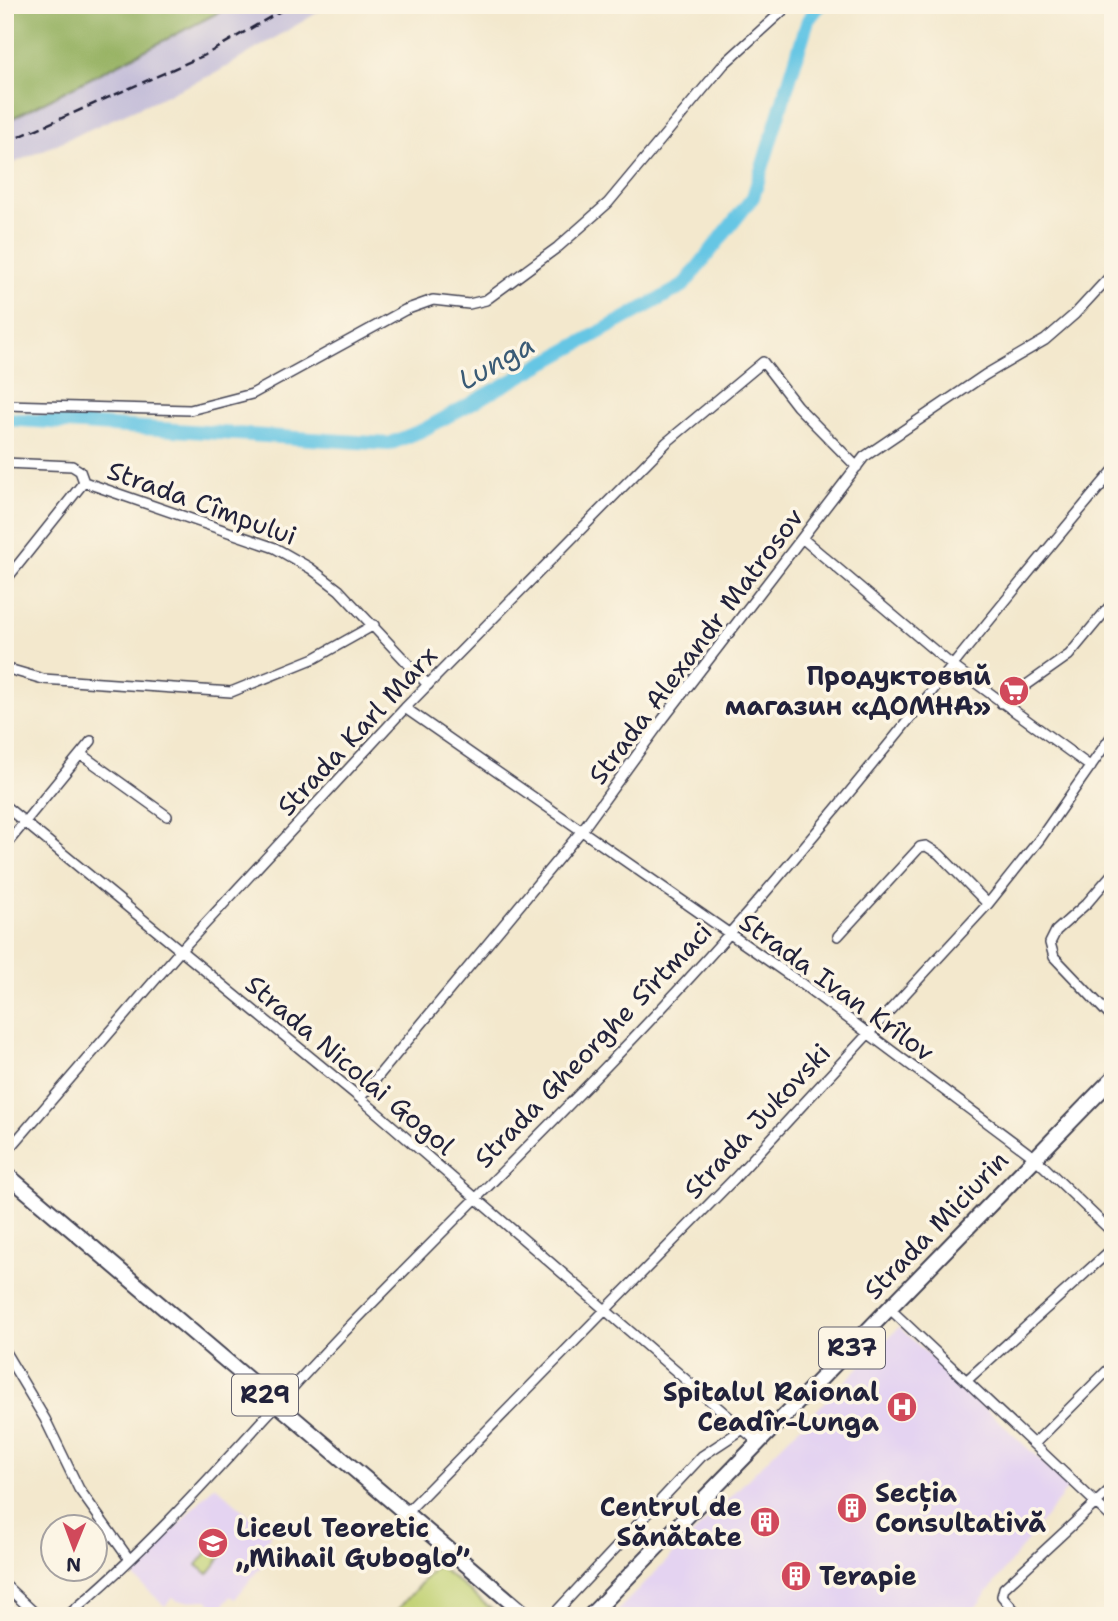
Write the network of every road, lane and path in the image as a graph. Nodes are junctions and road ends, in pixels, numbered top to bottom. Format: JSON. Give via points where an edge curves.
{"nodes":[{"id":1,"x":789,"y":5,"type":"edge"},
{"id":2,"x":1113,"y":273,"type":"edge"},
{"id":3,"x":5,"y":405,"type":"edge"},
{"id":4,"x":5,"y":463,"type":"edge"},
{"id":5,"x":857,"y":467,"type":"junction"},
{"id":6,"x":1113,"y":471,"type":"edge"},
{"id":7,"x":84,"y":482,"type":"junction"},
{"id":8,"x":803,"y":539,"type":"junction"},
{"id":9,"x":5,"y":581,"type":"edge"},
{"id":10,"x":1113,"y":602,"type":"edge"},
{"id":11,"x":374,"y":625,"type":"junction"},
{"id":12,"x":954,"y":667,"type":"junction"},
{"id":13,"x":5,"y":668,"type":"edge"},
{"id":14,"x":428,"y":685,"type":"junction"},
{"id":15,"x":1001,"y":703,"type":"junction"},
{"id":16,"x":405,"y":708,"type":"junction"},
{"id":17,"x":1113,"y":734,"type":"edge"},
{"id":18,"x":90,"y":741,"type":"dead end"},
{"id":19,"x":82,"y":755,"type":"junction"},
{"id":20,"x":1091,"y":767,"type":"junction"},
{"id":21,"x":5,"y":806,"type":"edge"},
{"id":22,"x":167,"y":816,"type":"dead end"},
{"id":23,"x":25,"y":822,"type":"junction"},
{"id":24,"x":583,"y":829,"type":"junction"},
{"id":25,"x":5,"y":846,"type":"edge"},
{"id":26,"x":1113,"y":873,"type":"edge"},
{"id":27,"x":988,"y":904,"type":"junction"},
{"id":28,"x":729,"y":934,"type":"junction"},
{"id":29,"x":838,"y":936,"type":"dead end"},
{"id":30,"x":180,"y":951,"type":"junction"},
{"id":31,"x":1113,"y":1019,"type":"edge"},
{"id":32,"x":867,"y":1034,"type":"junction"},
{"id":33,"x":1113,"y":1078,"type":"edge"},
{"id":34,"x":360,"y":1098,"type":"junction"},
{"id":35,"x":5,"y":1154,"type":"edge"},
{"id":36,"x":1035,"y":1158,"type":"junction"},
{"id":37,"x":5,"y":1173,"type":"edge"},
{"id":38,"x":474,"y":1198,"type":"junction"},
{"id":39,"x":1113,"y":1233,"type":"edge"},
{"id":40,"x":1113,"y":1248,"type":"edge"},
{"id":41,"x":605,"y":1309,"type":"junction"},
{"id":42,"x":890,"y":1309,"type":"junction"},
{"id":43,"x":5,"y":1352,"type":"edge"},
{"id":44,"x":1113,"y":1365,"type":"edge"},
{"id":45,"x":966,"y":1381,"type":"junction"},
{"id":46,"x":275,"y":1404,"type":"junction"},
{"id":47,"x":743,"y":1429,"type":"junction"},
{"id":48,"x":759,"y":1443,"type":"junction"},
{"id":49,"x":1035,"y":1443,"type":"junction"},
{"id":50,"x":1113,"y":1487,"type":"edge"},
{"id":51,"x":1096,"y":1504,"type":"junction"},
{"id":52,"x":405,"y":1514,"type":"junction"},
{"id":53,"x":1113,"y":1519,"type":"edge"},
{"id":54,"x":129,"y":1559,"type":"junction"},
{"id":55,"x":5,"y":1585,"type":"edge"},
{"id":56,"x":38,"y":1616,"type":"edge"},
{"id":57,"x":67,"y":1616,"type":"edge"},
{"id":58,"x":527,"y":1616,"type":"edge"},
{"id":59,"x":552,"y":1616,"type":"edge"},
{"id":60,"x":590,"y":1616,"type":"edge"},
{"id":61,"x":1019,"y":1616,"type":"edge"}],
"edges":[{"from":1,"to":3,"type":"street","via":[[724,64],[608,203],[486,300],[433,300],[405,310],[252,394],[190,410]]},
{"from":2,"to":5,"type":"street","name":"Strada Alexandr Matrosov","via":[[1045,340],[877,446]]},
{"from":4,"to":7,"type":"street","name":"Strada Cîmpului","via":[[62,463],[76,468]]},
{"from":5,"to":8,"type":"street","name":"Strada Alexandr Matrosov"},
{"from":5,"to":14,"type":"street","name":"Strada Karl Marx","via":[[797,406],[763,362],[667,442]]},
{"from":6,"to":12,"type":"street","name":"Strada Gheorghe Sîrtmaci"},
{"from":7,"to":9,"type":"street"},
{"from":7,"to":11,"type":"street","name":"Strada Cîmpului","via":[[275,548],[339,590]]},
{"from":8,"to":12,"type":"street"},
{"from":8,"to":24,"type":"street","name":"Strada Alexandr Matrosov"},
{"from":10,"to":15,"type":"street","via":[[1069,655]]},
{"from":11,"to":13,"type":"street","via":[[315,658],[231,692],[43,679]]},
{"from":11,"to":14,"type":"street","name":"Strada Cîmpului"},
{"from":12,"to":15,"type":"street"},
{"from":12,"to":28,"type":"street","name":"Strada Gheorghe Sîrtmaci"},
{"from":14,"to":16,"type":"street","name":"Strada Karl Marx"},
{"from":15,"to":20,"type":"street"},
{"from":16,"to":24,"type":"street","name":"Strada Ivan Krîlov"},
{"from":16,"to":30,"type":"street","name":"Strada Karl Marx"},
{"from":17,"to":20,"type":"street","name":"Strada Jukovski"},
{"from":18,"to":19,"type":"street"},
{"from":19,"to":22,"type":"street"},
{"from":19,"to":23,"type":"street"},
{"from":20,"to":27,"type":"street","name":"Strada Jukovski"},
{"from":21,"to":23,"type":"street","name":"Strada Nicolai Gogol"},
{"from":23,"to":25,"type":"street"},
{"from":23,"to":30,"type":"street","name":"Strada Nicolai Gogol"},
{"from":24,"to":28,"type":"street","name":"Strada Ivan Krîlov"},
{"from":24,"to":34,"type":"street","name":"Strada Alexandr Matrosov"},
{"from":26,"to":31,"type":"street","via":[[1056,931],[1050,943],[1054,957]]},
{"from":27,"to":29,"type":"street","via":[[939,854],[920,847]]},
{"from":27,"to":32,"type":"street","name":"Strada Jukovski"},
{"from":28,"to":32,"type":"street","name":"Strada Ivan Krîlov"},
{"from":28,"to":38,"type":"street","name":"Strada Gheorghe Sîrtmaci","via":[[594,1080]]},
{"from":30,"to":34,"type":"street","name":"Strada Nicolai Gogol"},
{"from":30,"to":35,"type":"street","name":"Strada Karl Marx"},
{"from":32,"to":36,"type":"street","name":"Strada Ivan Krîlov"},
{"from":32,"to":41,"type":"street","name":"Strada Jukovski","via":[[735,1178]]},
{"from":33,"to":36,"type":"main road","name":"Strada Miciurin","number":"R37"},
{"from":34,"to":38,"type":"street","name":"Strada Nicolai Gogol"},
{"from":36,"to":39,"type":"street","name":"Strada Ivan Krîlov"},
{"from":36,"to":42,"type":"main road","name":"Strada Miciurin","number":"R37"},
{"from":37,"to":46,"type":"main road","number":"R29"},
{"from":38,"to":41,"type":"street","name":"Strada Nicolai Gogol"},
{"from":38,"to":46,"type":"street","name":"Strada Gheorghe Sîrtmaci"},
{"from":40,"to":45,"type":"street"},
{"from":41,"to":47,"type":"street","name":"Strada Nicolai Gogol"},
{"from":41,"to":52,"type":"street","name":"Strada Jukovski"},
{"from":42,"to":45,"type":"street"},
{"from":42,"to":48,"type":"main road","name":"Strada Miciurin","number":"R37"},
{"from":43,"to":54,"type":"street","via":[[79,1489]]},
{"from":44,"to":49,"type":"street"},
{"from":45,"to":49,"type":"street"},
{"from":46,"to":52,"type":"main road","number":"R29"},
{"from":46,"to":54,"type":"street","name":"Strada Gheorghe Sîrtmaci"},
{"from":47,"to":48,"type":"street","name":"Strada Nicolai Gogol"},
{"from":47,"to":59,"type":"street","via":[[702,1456]]},
{"from":48,"to":60,"type":"main road","name":"Strada Miciurin","number":"R37"},
{"from":49,"to":51,"type":"street"},
{"from":50,"to":51,"type":"street"},
{"from":51,"to":53,"type":"street"},
{"from":51,"to":61,"type":"street","via":[[1004,1588],[1002,1596]]},
{"from":52,"to":58,"type":"main road","number":"R29"},
{"from":54,"to":57,"type":"street","name":"Strada Gheorghe Sîrtmaci"},
{"from":55,"to":56,"type":"street"}]}
